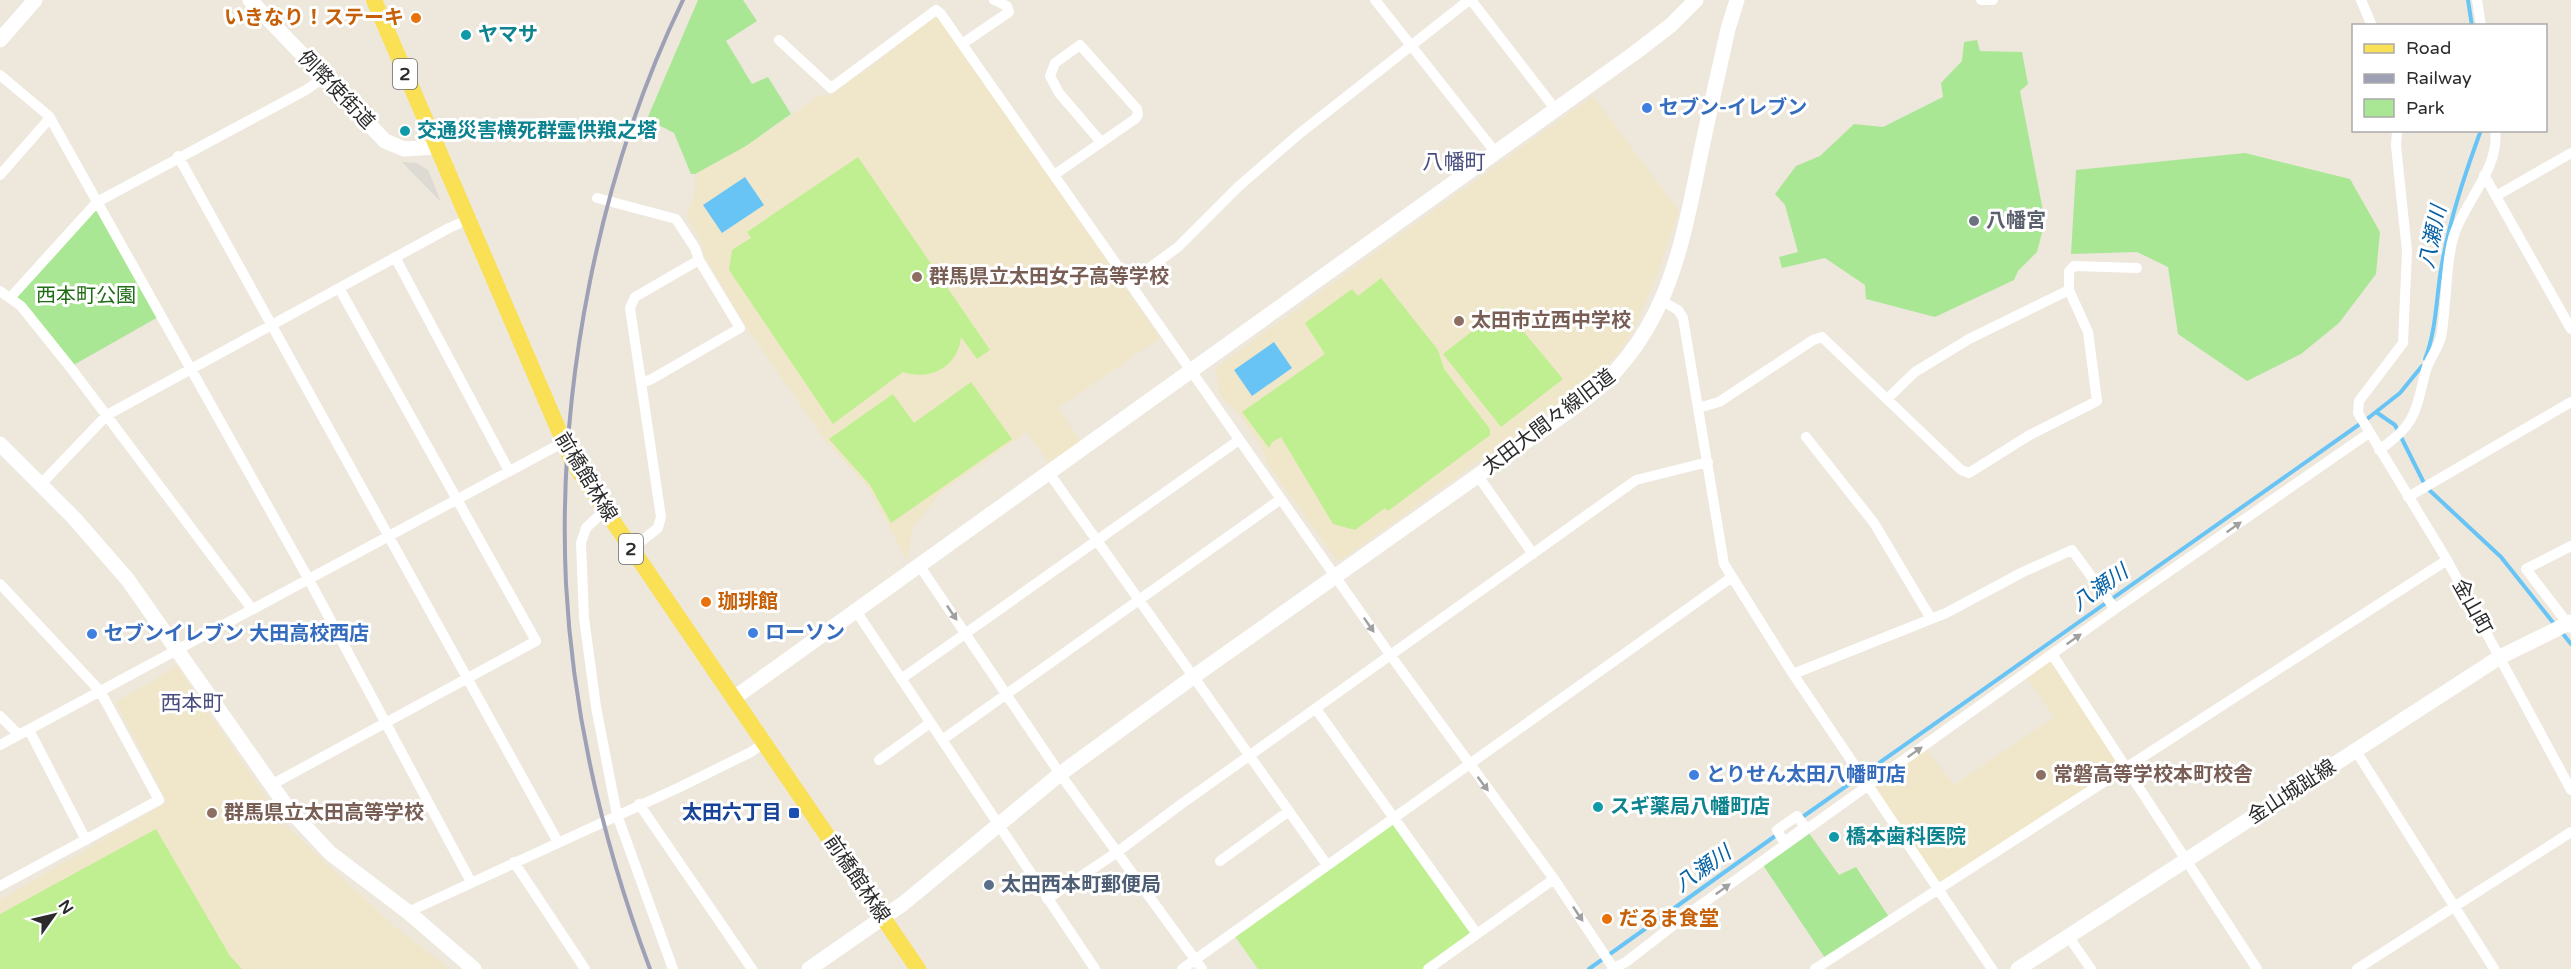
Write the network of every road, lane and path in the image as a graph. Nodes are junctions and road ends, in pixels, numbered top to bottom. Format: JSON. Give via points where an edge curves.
{"nodes":[{"id":1,"x":35,"y":0,"type":"edge"},
{"id":2,"x":250,"y":0,"type":"edge"},
{"id":3,"x":374,"y":0,"type":"edge"},
{"id":4,"x":994,"y":0,"type":"edge"},
{"id":5,"x":1375,"y":0,"type":"edge"},
{"id":6,"x":1468,"y":0,"type":"edge"},
{"id":7,"x":1696,"y":0,"type":"edge"},
{"id":8,"x":1737,"y":0,"type":"edge"},
{"id":9,"x":1981,"y":0,"type":"edge"},
{"id":10,"x":1993,"y":0,"type":"edge"},
{"id":11,"x":2361,"y":0,"type":"edge"},
{"id":12,"x":2477,"y":0,"type":"edge"},
{"id":13,"x":2371,"y":24,"type":"edge"},
{"id":14,"x":2481,"y":24,"type":"edge"},
{"id":15,"x":0,"y":40,"type":"edge"},
{"id":16,"x":779,"y":40,"type":"dead end"},
{"id":17,"x":962,"y":44,"type":"junction"},
{"id":18,"x":1411,"y":46,"type":"junction"},
{"id":19,"x":0,"y":75,"type":"edge"},
{"id":20,"x":323,"y":78,"type":"junction"},
{"id":21,"x":1556,"y":110,"type":"junction"},
{"id":22,"x":50,"y":118,"type":"junction"},
{"id":23,"x":2397,"y":132,"type":"edge"},
{"id":24,"x":2495,"y":132,"type":"edge"},
{"id":25,"x":1101,"y":142,"type":"junction"},
{"id":26,"x":436,"y":147,"type":"junction"},
{"id":27,"x":1496,"y":153,"type":"junction"},
{"id":28,"x":2571,"y":153,"type":"edge"},
{"id":29,"x":178,"y":156,"type":"junction"},
{"id":30,"x":0,"y":175,"type":"edge"},
{"id":31,"x":1054,"y":175,"type":"junction"},
{"id":32,"x":2484,"y":175,"type":"junction"},
{"id":33,"x":2496,"y":196,"type":"junction"},
{"id":34,"x":597,"y":198,"type":"dead end"},
{"id":35,"x":97,"y":202,"type":"junction"},
{"id":36,"x":467,"y":220,"type":"junction"},
{"id":37,"x":395,"y":257,"type":"junction"},
{"id":38,"x":699,"y":260,"type":"junction"},
{"id":39,"x":2137,"y":268,"type":"dead end"},
{"id":40,"x":1129,"y":283,"type":"junction"},
{"id":41,"x":339,"y":288,"type":"junction"},
{"id":42,"x":2069,"y":290,"type":"junction"},
{"id":43,"x":0,"y":291,"type":"edge"},
{"id":44,"x":10,"y":298,"type":"junction"},
{"id":45,"x":1662,"y":301,"type":"junction"},
{"id":46,"x":272,"y":326,"type":"junction"},
{"id":47,"x":2571,"y":329,"type":"edge"},
{"id":48,"x":190,"y":370,"type":"junction"},
{"id":49,"x":1190,"y":371,"type":"junction"},
{"id":50,"x":641,"y":382,"type":"junction"},
{"id":51,"x":1887,"y":399,"type":"junction"},
{"id":52,"x":2571,"y":402,"type":"edge"},
{"id":53,"x":1698,"y":408,"type":"junction"},
{"id":54,"x":107,"y":415,"type":"junction"},
{"id":55,"x":2368,"y":431,"type":"junction"},
{"id":56,"x":1806,"y":437,"type":"dead end"},
{"id":57,"x":1239,"y":440,"type":"junction"},
{"id":58,"x":562,"y":443,"type":"junction"},
{"id":59,"x":0,"y":444,"type":"edge"},
{"id":60,"x":2379,"y":450,"type":"junction"},
{"id":61,"x":1708,"y":462,"type":"junction"},
{"id":62,"x":508,"y":471,"type":"junction"},
{"id":63,"x":1049,"y":473,"type":"junction"},
{"id":64,"x":1478,"y":476,"type":"junction"},
{"id":65,"x":41,"y":484,"type":"junction"},
{"id":66,"x":2408,"y":497,"type":"junction"},
{"id":67,"x":456,"y":498,"type":"junction"},
{"id":68,"x":1281,"y":499,"type":"junction"},
{"id":69,"x":605,"y":510,"type":"junction"},
{"id":70,"x":388,"y":534,"type":"junction"},
{"id":71,"x":1097,"y":540,"type":"junction"},
{"id":72,"x":2571,"y":546,"type":"edge"},
{"id":73,"x":631,"y":549,"type":"junction"},
{"id":74,"x":1533,"y":554,"type":"junction"},
{"id":75,"x":2447,"y":560,"type":"junction"},
{"id":76,"x":919,"y":565,"type":"junction"},
{"id":77,"x":1336,"y":577,"type":"junction"},
{"id":78,"x":1732,"y":577,"type":"junction"},
{"id":79,"x":308,"y":579,"type":"junction"},
{"id":80,"x":0,"y":586,"type":"edge"},
{"id":81,"x":1138,"y":599,"type":"junction"},
{"id":82,"x":2114,"y":607,"type":"junction"},
{"id":83,"x":252,"y":609,"type":"junction"},
{"id":84,"x":856,"y":611,"type":"junction"},
{"id":85,"x":1930,"y":617,"type":"junction"},
{"id":86,"x":2570,"y":625,"type":"edge"},
{"id":87,"x":966,"y":633,"type":"junction"},
{"id":88,"x":178,"y":650,"type":"junction"},
{"id":89,"x":2052,"y":654,"type":"junction"},
{"id":90,"x":1391,"y":656,"type":"junction"},
{"id":91,"x":2500,"y":657,"type":"junction"},
{"id":92,"x":1793,"y":674,"type":"junction"},
{"id":93,"x":1193,"y":676,"type":"junction"},
{"id":94,"x":469,"y":678,"type":"junction"},
{"id":95,"x":901,"y":678,"type":"junction"},
{"id":96,"x":100,"y":691,"type":"junction"},
{"id":97,"x":1007,"y":694,"type":"junction"},
{"id":98,"x":734,"y":699,"type":"junction"},
{"id":99,"x":1316,"y":709,"type":"junction"},
{"id":100,"x":0,"y":716,"type":"edge"},
{"id":101,"x":386,"y":723,"type":"junction"},
{"id":102,"x":930,"y":723,"type":"junction"},
{"id":103,"x":24,"y":732,"type":"junction"},
{"id":104,"x":942,"y":740,"type":"junction"},
{"id":105,"x":764,"y":743,"type":"junction"},
{"id":106,"x":0,"y":745,"type":"edge"},
{"id":107,"x":2356,"y":751,"type":"junction"},
{"id":108,"x":1249,"y":756,"type":"junction"},
{"id":109,"x":879,"y":760,"type":"dead end"},
{"id":110,"x":1468,"y":764,"type":"junction"},
{"id":111,"x":2124,"y":768,"type":"junction"},
{"id":112,"x":1060,"y":774,"type":"junction"},
{"id":113,"x":271,"y":784,"type":"junction"},
{"id":114,"x":1868,"y":786,"type":"junction"},
{"id":115,"x":2571,"y":790,"type":"edge"},
{"id":116,"x":639,"y":804,"type":"junction"},
{"id":117,"x":1288,"y":811,"type":"junction"},
{"id":118,"x":617,"y":815,"type":"junction"},
{"id":119,"x":1393,"y":818,"type":"junction"},
{"id":120,"x":998,"y":824,"type":"junction"},
{"id":121,"x":2571,"y":832,"type":"edge"},
{"id":122,"x":86,"y":840,"type":"junction"},
{"id":123,"x":558,"y":842,"type":"junction"},
{"id":124,"x":1116,"y":854,"type":"junction"},
{"id":125,"x":1220,"y":861,"type":"dead end"},
{"id":126,"x":2185,"y":861,"type":"junction"},
{"id":127,"x":514,"y":862,"type":"junction"},
{"id":128,"x":1327,"y":865,"type":"junction"},
{"id":129,"x":1554,"y":879,"type":"junction"},
{"id":130,"x":471,"y":882,"type":"junction"},
{"id":131,"x":0,"y":886,"type":"edge"},
{"id":132,"x":1939,"y":888,"type":"junction"},
{"id":133,"x":1047,"y":899,"type":"junction"},
{"id":134,"x":2456,"y":906,"type":"junction"},
{"id":135,"x":408,"y":912,"type":"junction"},
{"id":136,"x":884,"y":918,"type":"junction"},
{"id":137,"x":1477,"y":934,"type":"junction"},
{"id":138,"x":2068,"y":936,"type":"junction"},
{"id":139,"x":1195,"y":959,"type":"junction"},
{"id":140,"x":474,"y":969,"type":"edge"},
{"id":141,"x":585,"y":969,"type":"edge"},
{"id":142,"x":673,"y":969,"type":"edge"},
{"id":143,"x":752,"y":969,"type":"edge"},
{"id":144,"x":809,"y":969,"type":"edge"},
{"id":145,"x":918,"y":969,"type":"edge"},
{"id":146,"x":1095,"y":969,"type":"edge"},
{"id":147,"x":1182,"y":969,"type":"edge"},
{"id":148,"x":1202,"y":969,"type":"edge"},
{"id":149,"x":1428,"y":969,"type":"edge"},
{"id":150,"x":1613,"y":969,"type":"edge"},
{"id":151,"x":1815,"y":969,"type":"edge"},
{"id":152,"x":1992,"y":969,"type":"edge"},
{"id":153,"x":2018,"y":969,"type":"edge"},
{"id":154,"x":2091,"y":969,"type":"edge"},
{"id":155,"x":2257,"y":969,"type":"edge"},
{"id":156,"x":2357,"y":969,"type":"edge"},
{"id":157,"x":2494,"y":969,"type":"edge"}],
"edges":[{"from":1,"to":15,"type":"street"},
{"from":2,"to":20,"type":"street","name":"例幣使街道"},
{"from":3,"to":26,"type":"main road","name":"前橋館林線","number":"2"},
{"from":4,"to":17,"type":"street","via":[[1007,6],[1008,12]]},
{"from":5,"to":18,"type":"street"},
{"from":6,"to":18,"type":"street"},
{"from":6,"to":21,"type":"street"},
{"from":7,"to":21,"type":"street","via":[[1671,25]]},
{"from":8,"to":45,"type":"street","name":"太田大間々線旧道","via":[[1686,230]]},
{"from":9,"to":10,"type":"street"},
{"from":11,"to":13,"type":"street"},
{"from":12,"to":14,"type":"street"},
{"from":16,"to":17,"type":"street","via":[[831,88],[936,10]]},
{"from":17,"to":31,"type":"street"},
{"from":18,"to":27,"type":"street"},
{"from":18,"to":40,"type":"street","via":[[1299,134],[1178,247]]},
{"from":19,"to":22,"type":"street"},
{"from":20,"to":26,"type":"street","name":"例幣使街道","via":[[392,145],[418,150]]},
{"from":20,"to":29,"type":"street"},
{"from":21,"to":27,"type":"street"},
{"from":22,"to":30,"type":"street"},
{"from":22,"to":35,"type":"street"},
{"from":23,"to":55,"type":"street","name":"金山町","via":[[2406,251],[2403,343],[2359,401],[2359,417]]},
{"from":24,"to":32,"type":"street","via":[[2493,156]]},
{"from":25,"to":25,"type":"street","via":[[1135,119],[1137,109],[1080,45],[1055,63],[1050,76],[1059,93]]},
{"from":25,"to":31,"type":"street"},
{"from":26,"to":36,"type":"main road","name":"前橋館林線","number":"2"},
{"from":27,"to":49,"type":"street"},
{"from":28,"to":33,"type":"street"},
{"from":29,"to":35,"type":"street"},
{"from":29,"to":46,"type":"street"},
{"from":31,"to":40,"type":"street"},
{"from":32,"to":33,"type":"street"},
{"from":32,"to":60,"type":"street","via":[[2454,233],[2440,339],[2426,368],[2412,421]]},
{"from":33,"to":47,"type":"street"},
{"from":34,"to":38,"type":"street","via":[[676,219]]},
{"from":35,"to":44,"type":"street"},
{"from":35,"to":48,"type":"street"},
{"from":36,"to":37,"type":"street"},
{"from":36,"to":58,"type":"main road","name":"前橋館林線","number":"2"},
{"from":37,"to":41,"type":"street"},
{"from":37,"to":62,"type":"street"},
{"from":38,"to":50,"type":"street","via":[[632,301]]},
{"from":38,"to":50,"type":"street","via":[[740,327]]},
{"from":39,"to":42,"type":"street","via":[[2074,267],[2069,271]]},
{"from":40,"to":49,"type":"street"},
{"from":41,"to":46,"type":"street"},
{"from":41,"to":67,"type":"street"},
{"from":42,"to":51,"type":"street","via":[[1969,339],[1915,372]]},
{"from":42,"to":51,"type":"street","via":[[2088,332],[2097,401],[2028,436],[1969,473],[1961,470]]},
{"from":43,"to":44,"type":"street"},
{"from":44,"to":54,"type":"street","via":[[21,306]]},
{"from":45,"to":53,"type":"street","via":[[1678,310],[1683,318]]},
{"from":45,"to":64,"type":"street","name":"太田大間々線旧道","via":[[1638,345],[1612,378]]},
{"from":46,"to":48,"type":"street"},
{"from":46,"to":70,"type":"street"},
{"from":48,"to":54,"type":"street"},
{"from":48,"to":79,"type":"street"},
{"from":49,"to":57,"type":"street"},
{"from":49,"to":63,"type":"street"},
{"from":50,"to":73,"type":"street","via":[[661,517],[658,528]]},
{"from":51,"to":53,"type":"street","via":[[1822,337],[1719,402]]},
{"from":52,"to":66,"type":"street"},
{"from":53,"to":61,"type":"street"},
{"from":54,"to":65,"type":"street"},
{"from":54,"to":83,"type":"street"},
{"from":55,"to":60,"type":"street","name":"金山町"},
{"from":82,"to":55,"type":"street","one_way":true},
{"from":56,"to":85,"type":"street","via":[[1874,523]]},
{"from":57,"to":68,"type":"street"},
{"from":57,"to":71,"type":"street"},
{"from":58,"to":62,"type":"street"},
{"from":58,"to":69,"type":"main road","name":"前橋館林線","number":"2"},
{"from":59,"to":65,"type":"street"},
{"from":60,"to":66,"type":"street","name":"金山町"},
{"from":61,"to":74,"type":"street","via":[[1636,480]]},
{"from":61,"to":78,"type":"street","via":[[1724,564]]},
{"from":62,"to":67,"type":"street"},
{"from":63,"to":71,"type":"street"},
{"from":63,"to":76,"type":"street"},
{"from":64,"to":74,"type":"street"},
{"from":64,"to":77,"type":"street","name":"太田大間々線旧道"},
{"from":65,"to":88,"type":"street","via":[[128,580]]},
{"from":66,"to":75,"type":"street","name":"金山町"},
{"from":67,"to":70,"type":"street"},
{"from":67,"to":94,"type":"street","via":[[536,641]]},
{"from":68,"to":77,"type":"street"},
{"from":68,"to":81,"type":"street"},
{"from":69,"to":73,"type":"main road","name":"前橋館林線","number":"2"},
{"from":69,"to":118,"type":"street","via":[[586,528],[581,543],[589,662]]},
{"from":70,"to":79,"type":"street"},
{"from":70,"to":94,"type":"street"},
{"from":71,"to":81,"type":"street"},
{"from":71,"to":87,"type":"street"},
{"from":72,"to":86,"type":"street","via":[[2526,569]]},
{"from":73,"to":98,"type":"main road","name":"前橋館林線","number":"2"},
{"from":74,"to":90,"type":"street"},
{"from":75,"to":91,"type":"street","name":"金山町"},
{"from":75,"to":111,"type":"street"},
{"from":76,"to":84,"type":"street"},
{"from":76,"to":87,"type":"street","one_way":true},
{"from":77,"to":90,"type":"street","one_way":true},
{"from":77,"to":93,"type":"street","name":"太田大間々線旧道"},
{"from":78,"to":92,"type":"street"},
{"from":78,"to":110,"type":"street"},
{"from":79,"to":83,"type":"street"},
{"from":79,"to":101,"type":"street"},
{"from":80,"to":96,"type":"street"},
{"from":81,"to":93,"type":"street"},
{"from":81,"to":97,"type":"street"},
{"from":82,"to":85,"type":"street","via":[[2072,550]]},
{"from":89,"to":82,"type":"street","one_way":true},
{"from":83,"to":88,"type":"street"},
{"from":84,"to":95,"type":"street"},
{"from":84,"to":98,"type":"street"},
{"from":85,"to":92,"type":"street"},
{"from":86,"to":91,"type":"street","name":"金山城趾線"},
{"from":87,"to":95,"type":"street"},
{"from":87,"to":97,"type":"street"},
{"from":88,"to":96,"type":"street"},
{"from":88,"to":113,"type":"street"},
{"from":89,"to":111,"type":"street"},
{"from":114,"to":89,"type":"street","one_way":true},
{"from":90,"to":99,"type":"street"},
{"from":90,"to":110,"type":"street"},
{"from":91,"to":107,"type":"street","name":"金山城趾線"},
{"from":91,"to":115,"type":"street","name":"金山町"},
{"from":92,"to":114,"type":"street"},
{"from":93,"to":108,"type":"street"},
{"from":93,"to":112,"type":"street","name":"太田大間々線旧道"},
{"from":94,"to":101,"type":"street"},
{"from":94,"to":123,"type":"street"},
{"from":95,"to":102,"type":"street"},
{"from":96,"to":103,"type":"street"},
{"from":96,"to":122,"type":"street","via":[[159,800]]},
{"from":97,"to":104,"type":"street"},
{"from":97,"to":112,"type":"street"},
{"from":98,"to":105,"type":"main road","name":"前橋館林線","number":"2"},
{"from":99,"to":108,"type":"street"},
{"from":99,"to":119,"type":"street"},
{"from":100,"to":103,"type":"street"},
{"from":101,"to":113,"type":"street"},
{"from":101,"to":130,"type":"street"},
{"from":102,"to":104,"type":"street"},
{"from":102,"to":109,"type":"street"},
{"from":103,"to":106,"type":"street"},
{"from":103,"to":122,"type":"street"},
{"from":104,"to":120,"type":"street"},
{"from":105,"to":116,"type":"street"},
{"from":105,"to":136,"type":"main road","name":"前橋館林線","number":"2"},
{"from":107,"to":126,"type":"street","name":"金山城趾線"},
{"from":107,"to":134,"type":"street"},
{"from":108,"to":117,"type":"street"},
{"from":108,"to":124,"type":"street"},
{"from":110,"to":119,"type":"street"},
{"from":110,"to":129,"type":"street","one_way":true},
{"from":111,"to":126,"type":"street"},
{"from":111,"to":132,"type":"street"},
{"from":112,"to":120,"type":"street","name":"太田大間々線旧道"},
{"from":112,"to":124,"type":"street"},
{"from":113,"to":135,"type":"street","via":[[330,853]]},
{"from":114,"to":132,"type":"street"},
{"from":150,"to":114,"type":"street","one_way":true},
{"from":116,"to":118,"type":"street"},
{"from":116,"to":143,"type":"street"},
{"from":117,"to":125,"type":"street"},
{"from":117,"to":128,"type":"street"},
{"from":118,"to":123,"type":"street"},
{"from":118,"to":142,"type":"street"},
{"from":119,"to":128,"type":"street"},
{"from":119,"to":137,"type":"street"},
{"from":120,"to":133,"type":"street"},
{"from":120,"to":136,"type":"street","name":"太田大間々線旧道"},
{"from":121,"to":134,"type":"street"},
{"from":122,"to":131,"type":"street"},
{"from":123,"to":127,"type":"street"},
{"from":124,"to":133,"type":"street"},
{"from":124,"to":139,"type":"street"},
{"from":126,"to":138,"type":"street","name":"金山城趾線"},
{"from":126,"to":155,"type":"street"},
{"from":127,"to":130,"type":"street"},
{"from":127,"to":141,"type":"street"},
{"from":128,"to":139,"type":"street"},
{"from":129,"to":137,"type":"street"},
{"from":129,"to":150,"type":"street","one_way":true},
{"from":130,"to":135,"type":"street"},
{"from":132,"to":151,"type":"street"},
{"from":132,"to":152,"type":"street"},
{"from":133,"to":146,"type":"street"},
{"from":134,"to":156,"type":"street"},
{"from":134,"to":157,"type":"street"},
{"from":135,"to":140,"type":"street"},
{"from":136,"to":144,"type":"street","name":"太田大間々線旧道"},
{"from":136,"to":145,"type":"main road","name":"前橋館林線","number":"2"},
{"from":137,"to":149,"type":"street"},
{"from":138,"to":153,"type":"street","name":"金山城趾線"},
{"from":138,"to":154,"type":"street"},
{"from":139,"to":147,"type":"street"},
{"from":139,"to":148,"type":"street"}]}
